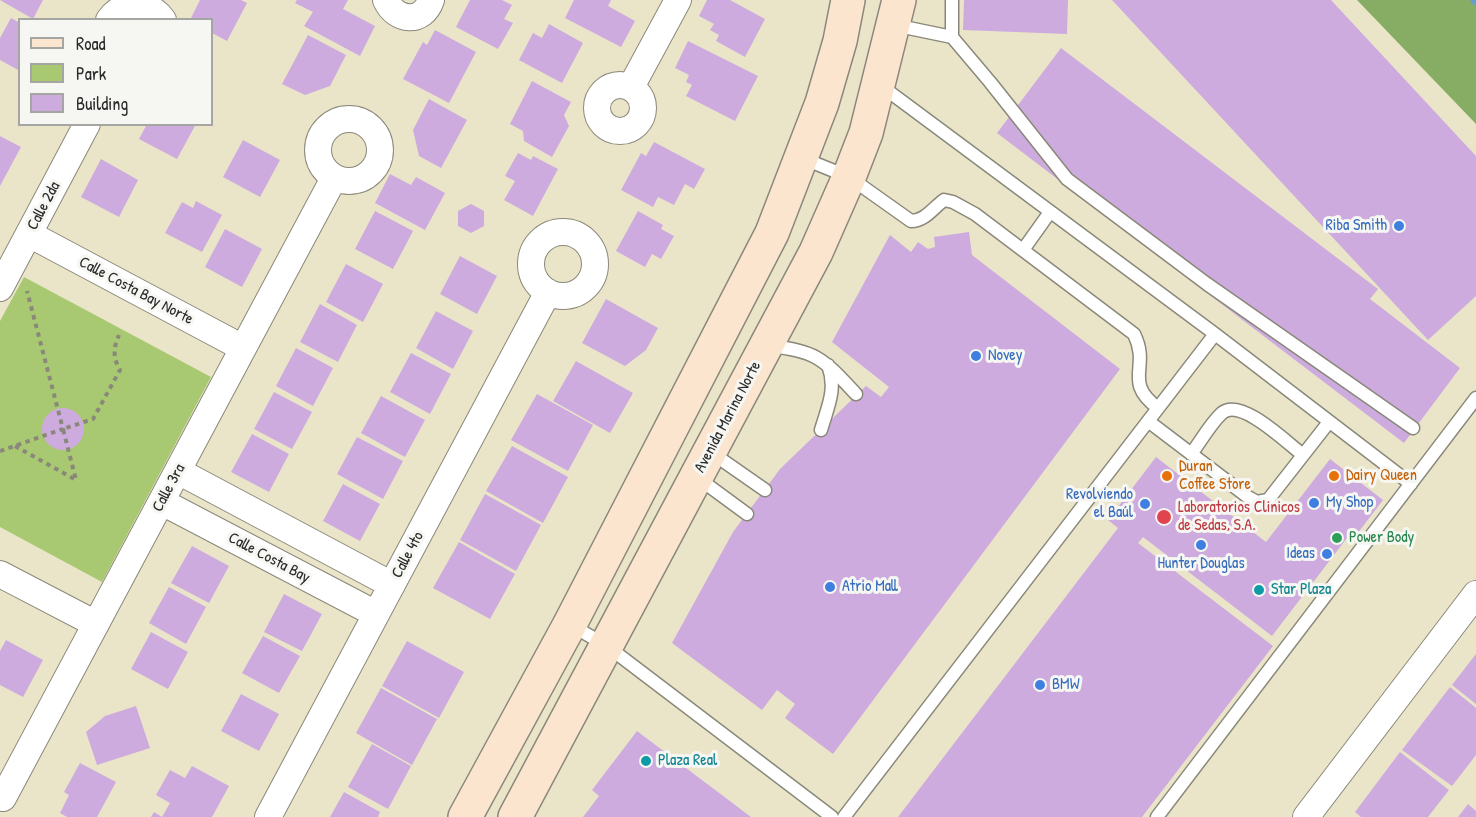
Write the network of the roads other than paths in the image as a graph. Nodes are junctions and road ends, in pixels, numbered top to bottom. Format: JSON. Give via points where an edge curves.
{"nodes":[{"id":1,"x":386,"y":0,"type":"edge"},
{"id":2,"x":431,"y":0,"type":"edge"},
{"id":3,"x":678,"y":0,"type":"edge"},
{"id":4,"x":848,"y":0,"type":"edge"},
{"id":5,"x":952,"y":0,"type":"edge"},
{"id":6,"x":896,"y":12,"type":"edge"},
{"id":7,"x":110,"y":18,"type":"edge"},
{"id":8,"x":161,"y":18,"type":"edge"},
{"id":9,"x":952,"y":37,"type":"junction"},
{"id":10,"x":879,"y":84,"type":"junction"},
{"id":11,"x":631,"y":87,"type":"dead end"},
{"id":12,"x":86,"y":126,"type":"edge"},
{"id":13,"x":801,"y":158,"type":"junction"},
{"id":14,"x":849,"y":177,"type":"junction"},
{"id":15,"x":334,"y":178,"type":"dead end"},
{"id":16,"x":1050,"y":212,"type":"junction"},
{"id":17,"x":29,"y":234,"type":"junction"},
{"id":18,"x":1023,"y":250,"type":"junction"},
{"id":19,"x":0,"y":288,"type":"edge"},
{"id":20,"x":548,"y":292,"type":"dead end"},
{"id":21,"x":1215,"y":334,"type":"junction"},
{"id":22,"x":766,"y":345,"type":"junction"},
{"id":23,"x":243,"y":348,"type":"junction"},
{"id":24,"x":827,"y":363,"type":"junction"},
{"id":25,"x":856,"y":394,"type":"dead end"},
{"id":26,"x":1476,"y":398,"type":"edge"},
{"id":27,"x":1158,"y":408,"type":"junction"},
{"id":28,"x":1148,"y":421,"type":"junction"},
{"id":29,"x":1329,"y":422,"type":"junction"},
{"id":30,"x":1413,"y":428,"type":"dead end"},
{"id":31,"x":821,"y":429,"type":"dead end"},
{"id":32,"x":1191,"y":454,"type":"junction"},
{"id":33,"x":1303,"y":455,"type":"junction"},
{"id":34,"x":703,"y":464,"type":"junction"},
{"id":35,"x":178,"y":471,"type":"junction"},
{"id":36,"x":1411,"y":484,"type":"junction"},
{"id":37,"x":765,"y":490,"type":"dead end"},
{"id":38,"x":162,"y":502,"type":"junction"},
{"id":39,"x":747,"y":514,"type":"dead end"},
{"id":40,"x":0,"y":574,"type":"edge"},
{"id":41,"x":392,"y":585,"type":"junction"},
{"id":42,"x":1476,"y":594,"type":"edge"},
{"id":43,"x":376,"y":614,"type":"junction"},
{"id":44,"x":96,"y":624,"type":"junction"},
{"id":45,"x":570,"y":624,"type":"junction"},
{"id":46,"x":607,"y":646,"type":"junction"},
{"id":47,"x":7,"y":804,"type":"edge"},
{"id":48,"x":268,"y":817,"type":"edge"},
{"id":49,"x":465,"y":817,"type":"edge"},
{"id":50,"x":515,"y":817,"type":"edge"},
{"id":51,"x":832,"y":817,"type":"edge"},
{"id":52,"x":844,"y":817,"type":"edge"},
{"id":53,"x":1157,"y":817,"type":"edge"},
{"id":54,"x":1306,"y":817,"type":"edge"}],
"edges":[{"from":1,"to":2,"type":"street","via":[[395,13],[410,18],[424,12]]},
{"from":3,"to":11,"type":"street"},
{"from":4,"to":13,"type":"main road","via":[[822,103]]},
{"from":5,"to":9,"type":"lane"},
{"from":6,"to":9,"type":"lane"},
{"from":6,"to":10,"type":"main road","name":"Avenida Marina Norte"},
{"from":7,"to":8,"type":"street","via":[[115,11],[132,3],[150,6]]},
{"from":9,"to":30,"type":"lane","via":[[1067,179],[1207,284]]},
{"from":10,"to":14,"type":"main road","name":"Avenida Marina Norte"},
{"from":10,"to":16,"type":"lane"},
{"from":12,"to":17,"type":"street","name":"Calle 2da"},
{"from":13,"to":14,"type":"lane"},
{"from":13,"to":45,"type":"main road","via":[[772,233]]},
{"from":14,"to":18,"type":"lane","via":[[910,221],[918,221],[944,200],[954,202]]},
{"from":14,"to":22,"type":"main road","name":"Avenida Marina Norte","via":[[816,252]]},
{"from":15,"to":23,"type":"street","name":"Calle 3ra"},
{"from":16,"to":18,"type":"lane"},
{"from":16,"to":21,"type":"lane"},
{"from":17,"to":19,"type":"street","name":"Calle 2da"},
{"from":17,"to":23,"type":"street","name":"Calle Costa Bay Norte"},
{"from":18,"to":27,"type":"lane","via":[[1134,334],[1141,356],[1137,384]]},
{"from":20,"to":41,"type":"street","name":"Calle 4to"},
{"from":21,"to":27,"type":"lane"},
{"from":21,"to":29,"type":"lane"},
{"from":22,"to":24,"type":"lane","via":[[806,352]]},
{"from":22,"to":34,"type":"main road","name":"Avenida Marina Norte"},
{"from":23,"to":35,"type":"street","name":"Calle 3ra"},
{"from":24,"to":25,"type":"lane"},
{"from":24,"to":31,"type":"lane","via":[[833,391]]},
{"from":26,"to":36,"type":"lane"},
{"from":27,"to":28,"type":"lane"},
{"from":28,"to":32,"type":"lane"},
{"from":28,"to":52,"type":"lane"},
{"from":29,"to":33,"type":"lane"},
{"from":29,"to":36,"type":"lane"},
{"from":32,"to":33,"type":"lane","via":[[1218,417],[1231,408],[1258,419]]},
{"from":32,"to":33,"type":"lane","via":[[1257,502],[1268,500]]},
{"from":34,"to":37,"type":"lane"},
{"from":34,"to":39,"type":"lane"},
{"from":34,"to":46,"type":"main road","name":"Avenida Marina Norte"},
{"from":35,"to":38,"type":"street","name":"Calle 3ra"},
{"from":35,"to":41,"type":"street"},
{"from":36,"to":53,"type":"lane"},
{"from":38,"to":43,"type":"street","name":"Calle Costa Bay"},
{"from":38,"to":44,"type":"street","name":"Calle 3ra"},
{"from":40,"to":44,"type":"street"},
{"from":41,"to":43,"type":"street","name":"Calle 4to"},
{"from":42,"to":54,"type":"street"},
{"from":43,"to":48,"type":"street","name":"Calle 4to"},
{"from":44,"to":47,"type":"street","name":"Calle 3ra"},
{"from":45,"to":46,"type":"lane"},
{"from":45,"to":49,"type":"main road"},
{"from":46,"to":50,"type":"main road","name":"Avenida Marina Norte"},
{"from":46,"to":51,"type":"lane"}]}
